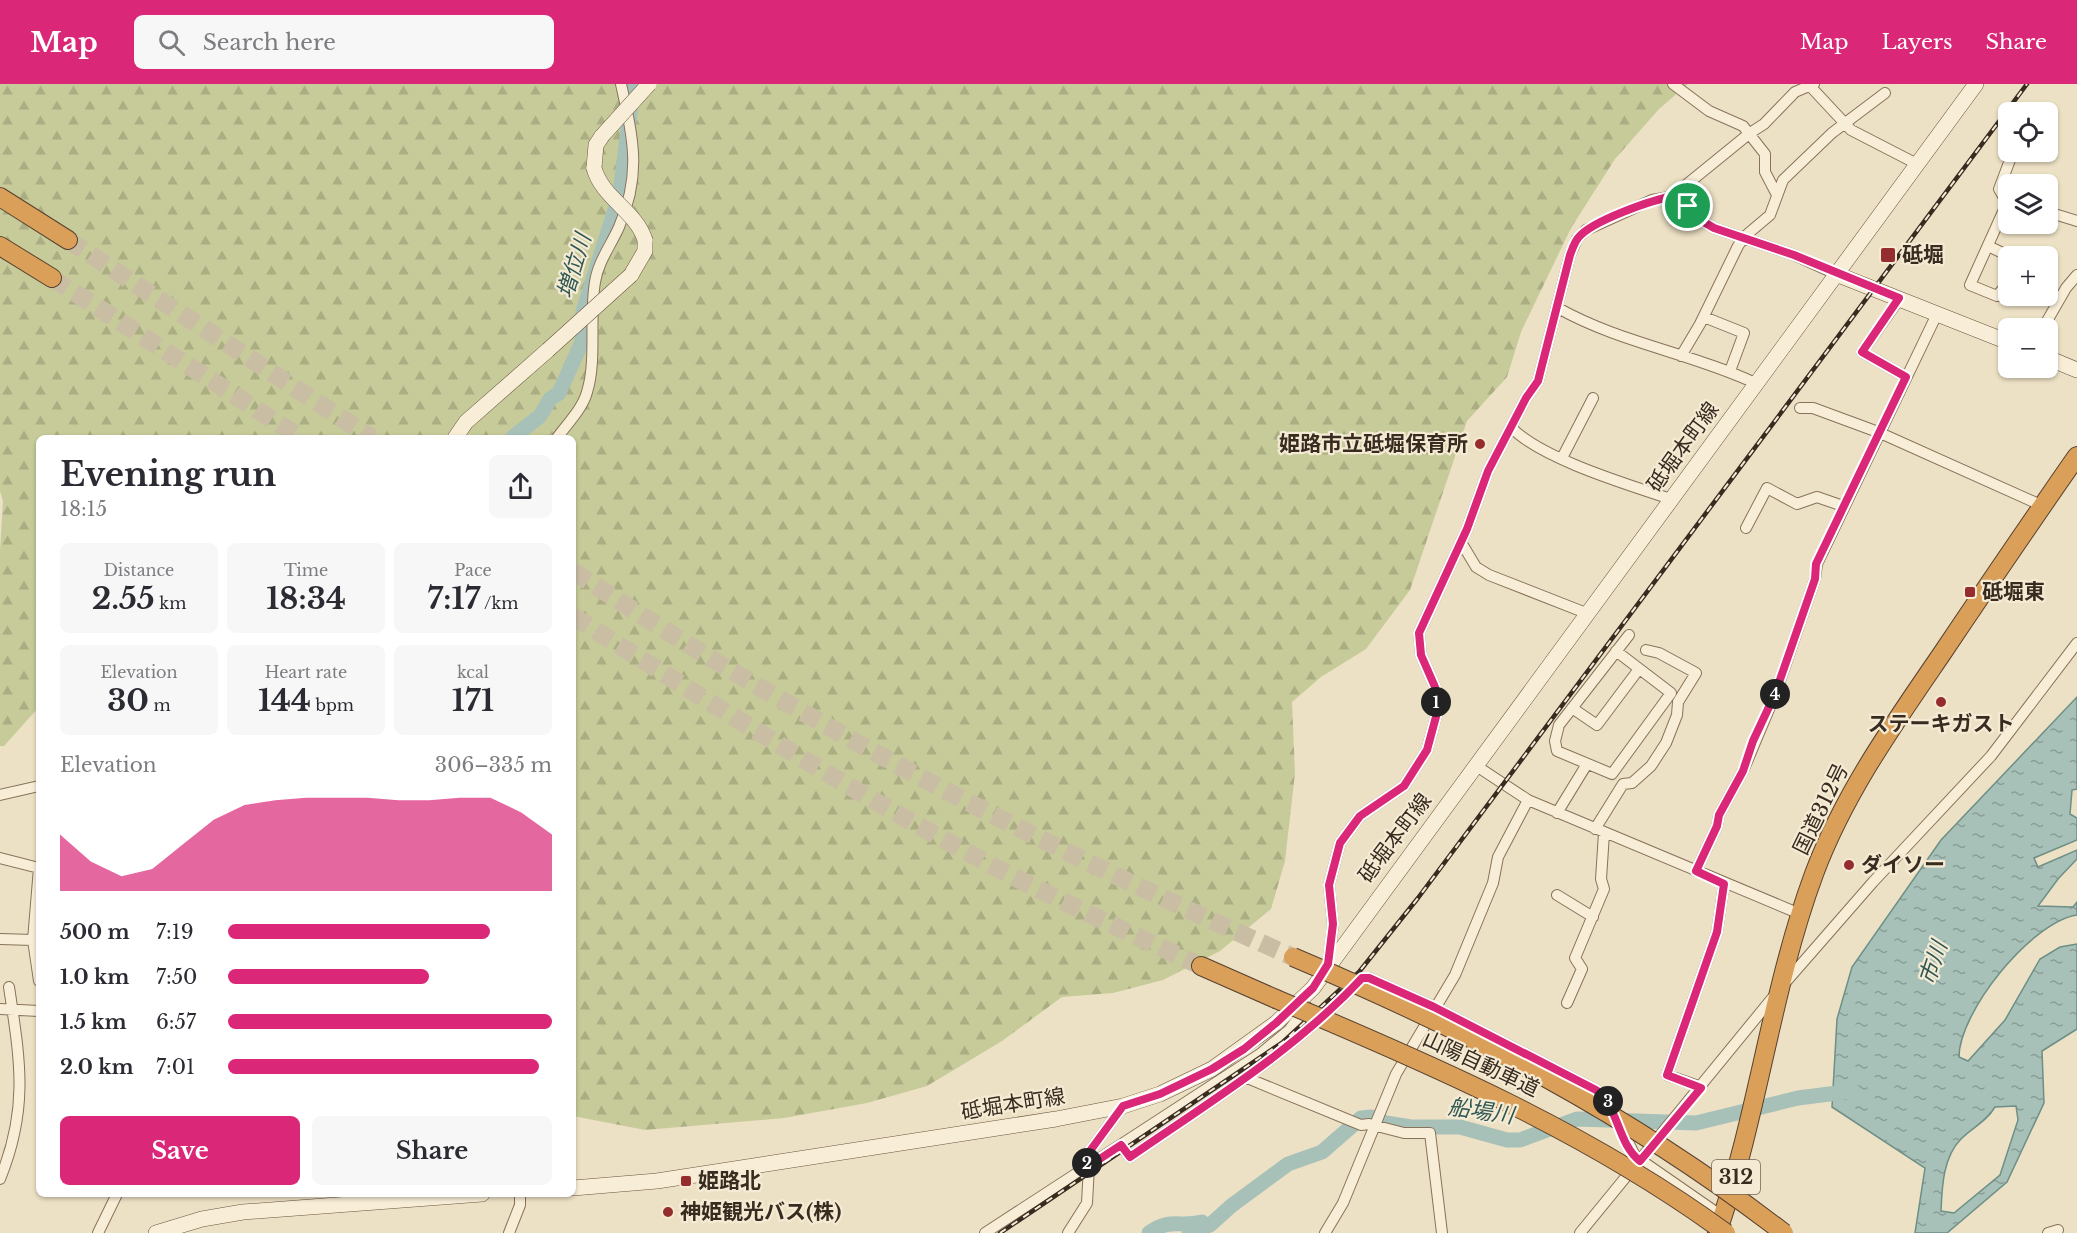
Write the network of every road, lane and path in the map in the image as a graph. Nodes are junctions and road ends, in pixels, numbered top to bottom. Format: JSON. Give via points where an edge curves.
{"nodes":[{"id":1,"x":621,"y":84,"type":"edge"},
{"id":2,"x":649,"y":84,"type":"edge"},
{"id":3,"x":1673,"y":84,"type":"edge"},
{"id":4,"x":1976,"y":84,"type":"edge"},
{"id":5,"x":1807,"y":85,"type":"edge"},
{"id":6,"x":1885,"y":93,"type":"dead end"},
{"id":7,"x":1846,"y":123,"type":"junction"},
{"id":8,"x":1750,"y":133,"type":"junction"},
{"id":9,"x":1917,"y":164,"type":"junction"},
{"id":10,"x":1777,"y":195,"type":"junction"},
{"id":11,"x":0,"y":197,"type":"edge"},
{"id":12,"x":1682,"y":197,"type":"junction"},
{"id":13,"x":2058,"y":214,"type":"edge"},
{"id":14,"x":2076,"y":219,"type":"edge"},
{"id":15,"x":1998,"y":225,"type":"edge"},
{"id":16,"x":1744,"y":237,"type":"junction"},
{"id":17,"x":68,"y":240,"type":"tunnel mouth"},
{"id":18,"x":0,"y":246,"type":"edge"},
{"id":19,"x":1988,"y":246,"type":"junction"},
{"id":20,"x":1998,"y":251,"type":"edge"},
{"id":21,"x":1836,"y":274,"type":"junction"},
{"id":22,"x":2077,"y":275,"type":"edge"},
{"id":23,"x":52,"y":278,"type":"tunnel mouth"},
{"id":24,"x":1998,"y":296,"type":"edge"},
{"id":25,"x":1899,"y":298,"type":"junction"},
{"id":26,"x":1558,"y":308,"type":"junction"},
{"id":27,"x":1937,"y":314,"type":"junction"},
{"id":28,"x":1704,"y":316,"type":"junction"},
{"id":29,"x":2049,"y":318,"type":"edge"},
{"id":30,"x":1998,"y":338,"type":"edge"},
{"id":31,"x":1681,"y":356,"type":"junction"},
{"id":32,"x":2058,"y":362,"type":"edge"},
{"id":33,"x":2077,"y":370,"type":"edge"},
{"id":34,"x":1730,"y":371,"type":"junction"},
{"id":35,"x":1906,"y":377,"type":"junction"},
{"id":36,"x":1755,"y":383,"type":"junction"},
{"id":37,"x":1593,"y":398,"type":"dead end"},
{"id":38,"x":1800,"y":408,"type":"dead end"},
{"id":39,"x":1511,"y":427,"type":"junction"},
{"id":40,"x":1878,"y":432,"type":"junction"},
{"id":41,"x":457,"y":435,"type":"edge"},
{"id":42,"x":559,"y":435,"type":"edge"},
{"id":43,"x":2077,"y":456,"type":"edge"},
{"id":44,"x":1562,"y":458,"type":"junction"},
{"id":45,"x":1671,"y":499,"type":"junction"},
{"id":46,"x":1843,"y":506,"type":"junction"},
{"id":47,"x":2043,"y":506,"type":"junction"},
{"id":48,"x":1746,"y":528,"type":"dead end"},
{"id":49,"x":1461,"y":542,"type":"junction"},
{"id":50,"x":1586,"y":613,"type":"junction"},
{"id":51,"x":1629,"y":635,"type":"dead end"},
{"id":52,"x":2077,"y":644,"type":"edge"},
{"id":53,"x":1646,"y":650,"type":"dead end"},
{"id":54,"x":1616,"y":651,"type":"junction"},
{"id":55,"x":1639,"y":669,"type":"junction"},
{"id":56,"x":1572,"y":708,"type":"junction"},
{"id":57,"x":1587,"y":764,"type":"junction"},
{"id":58,"x":1475,"y":765,"type":"junction"},
{"id":59,"x":36,"y":787,"type":"edge"},
{"id":60,"x":0,"y":795,"type":"edge"},
{"id":61,"x":1528,"y":800,"type":"junction"},
{"id":62,"x":1557,"y":813,"type":"junction"},
{"id":63,"x":1600,"y":831,"type":"junction"},
{"id":64,"x":0,"y":858,"type":"edge"},
{"id":65,"x":36,"y":867,"type":"edge"},
{"id":66,"x":1696,"y":871,"type":"junction"},
{"id":67,"x":1724,"y":884,"type":"junction"},
{"id":68,"x":1557,"y":895,"type":"dead end"},
{"id":69,"x":36,"y":904,"type":"edge"},
{"id":70,"x":1800,"y":914,"type":"junction"},
{"id":71,"x":1593,"y":917,"type":"junction"},
{"id":72,"x":0,"y":939,"type":"edge"},
{"id":73,"x":33,"y":940,"type":"junction"},
{"id":74,"x":1293,"y":957,"type":"tunnel mouth"},
{"id":75,"x":36,"y":960,"type":"edge"},
{"id":76,"x":1328,"y":964,"type":"junction"},
{"id":77,"x":1201,"y":966,"type":"tunnel mouth"},
{"id":78,"x":9,"y":987,"type":"dead end"},
{"id":79,"x":1781,"y":987,"type":"junction"},
{"id":80,"x":1313,"y":988,"type":"junction"},
{"id":81,"x":1566,"y":1003,"type":"dead end"},
{"id":82,"x":1434,"y":1007,"type":"junction"},
{"id":83,"x":0,"y":1009,"type":"edge"},
{"id":84,"x":12,"y":1010,"type":"junction"},
{"id":85,"x":36,"y":1011,"type":"edge"},
{"id":86,"x":1247,"y":1078,"type":"junction"},
{"id":87,"x":1701,"y":1088,"type":"junction"},
{"id":88,"x":1123,"y":1106,"type":"junction"},
{"id":89,"x":1376,"y":1127,"type":"junction"},
{"id":90,"x":1121,"y":1145,"type":"junction"},
{"id":91,"x":1640,"y":1161,"type":"junction"},
{"id":92,"x":1089,"y":1166,"type":"junction"},
{"id":93,"x":0,"y":1179,"type":"edge"},
{"id":94,"x":576,"y":1188,"type":"edge"},
{"id":95,"x":116,"y":1197,"type":"edge"},
{"id":96,"x":411,"y":1197,"type":"edge"},
{"id":97,"x":520,"y":1197,"type":"edge"},
{"id":98,"x":1722,"y":1228,"type":"edge"},
{"id":99,"x":98,"y":1233,"type":"edge"},
{"id":100,"x":157,"y":1233,"type":"edge"},
{"id":101,"x":509,"y":1233,"type":"edge"},
{"id":102,"x":985,"y":1233,"type":"edge"},
{"id":103,"x":1068,"y":1233,"type":"edge"},
{"id":104,"x":1325,"y":1233,"type":"edge"},
{"id":105,"x":1442,"y":1233,"type":"edge"},
{"id":106,"x":1580,"y":1233,"type":"edge"},
{"id":107,"x":1784,"y":1233,"type":"edge"}],
"edges":[{"from":1,"to":42,"type":"street","via":[[633,140],[633,189],[595,280],[587,394]]},
{"from":2,"to":41,"type":"main road","bridge":true,"via":[[596,145],[594,168],[603,190],[635,222],[645,240],[645,251],[631,275],[466,422]]},
{"from":3,"to":8,"type":"street","via":[[1709,111]]},
{"from":4,"to":9,"type":"main road","name":"砥堀本町線"},
{"from":5,"to":7,"type":"street"},
{"from":5,"to":8,"type":"street"},
{"from":6,"to":7,"type":"street"},
{"from":7,"to":9,"type":"street","via":[[1851,130]]},
{"from":7,"to":10,"type":"street","via":[[1783,180]]},
{"from":8,"to":10,"type":"street","via":[[1765,154],[1765,172]]},
{"from":8,"to":12,"type":"street","via":[[1686,185]]},
{"from":9,"to":21,"type":"main road","name":"砥堀本町線"},
{"from":10,"to":16,"type":"street","via":[[1770,215]]},
{"from":11,"to":17,"type":"highway"},
{"from":12,"to":16,"type":"street","via":[[1702,221]]},
{"from":12,"to":26,"type":"street","via":[[1652,200],[1586,230],[1570,255]]},
{"from":13,"to":14,"type":"street"},
{"from":15,"to":19,"type":"street"},
{"from":16,"to":21,"type":"street"},
{"from":16,"to":28,"type":"street"},
{"from":18,"to":23,"type":"highway"},
{"from":19,"to":20,"type":"street"},
{"from":19,"to":24,"type":"street","via":[[1970,285]]},
{"from":21,"to":25,"type":"main road"},
{"from":21,"to":36,"type":"main road","name":"砥堀本町線"},
{"from":22,"to":29,"type":"street"},
{"from":25,"to":27,"type":"main road"},
{"from":25,"to":35,"type":"street","via":[[1862,352]]},
{"from":26,"to":31,"type":"street","via":[[1590,326]]},
{"from":26,"to":39,"type":"street","via":[[1538,381]]},
{"from":27,"to":30,"type":"main road"},
{"from":27,"to":35,"type":"street"},
{"from":28,"to":31,"type":"street"},
{"from":28,"to":34,"type":"street","via":[[1744,333]]},
{"from":31,"to":34,"type":"street"},
{"from":32,"to":33,"type":"main road"},
{"from":34,"to":36,"type":"street"},
{"from":35,"to":40,"type":"street"},
{"from":36,"to":45,"type":"main road","name":"砥堀本町線"},
{"from":37,"to":44,"type":"street"},
{"from":38,"to":40,"type":"street","via":[[1813,408]]},
{"from":39,"to":44,"type":"street","via":[[1522,440]]},
{"from":39,"to":49,"type":"street","via":[[1488,471]]},
{"from":40,"to":46,"type":"street"},
{"from":40,"to":47,"type":"street"},
{"from":43,"to":47,"type":"highway","name":"国道312号","number":"312"},
{"from":44,"to":45,"type":"street"},
{"from":45,"to":50,"type":"main road","name":"砥堀本町線"},
{"from":46,"to":48,"type":"street","via":[[1817,497],[1797,504],[1767,489]]},
{"from":46,"to":66,"type":"street","via":[[1816,564],[1815,579],[1775,694]]},
{"from":47,"to":70,"type":"highway","name":"国道312号","number":"312","via":[[1874,753],[1828,841]]},
{"from":49,"to":50,"type":"street","via":[[1476,567],[1489,575]]},
{"from":49,"to":76,"type":"street","via":[[1419,633],[1421,655],[1435,687],[1437,713],[1427,750],[1404,786],[1360,816],[1340,843],[1329,885],[1333,924]]},
{"from":50,"to":58,"type":"main road","name":"砥堀本町線"},
{"from":51,"to":54,"type":"street"},
{"from":52,"to":79,"type":"street","via":[[1991,756]]},
{"from":53,"to":63,"type":"street","via":[[1696,673],[1678,702],[1677,715],[1658,756],[1632,783],[1623,784]]},
{"from":54,"to":55,"type":"street"},
{"from":54,"to":56,"type":"street"},
{"from":55,"to":56,"type":"street","via":[[1597,725]]},
{"from":55,"to":57,"type":"street","via":[[1671,693],[1612,774]]},
{"from":56,"to":57,"type":"street","via":[[1559,725],[1557,751]]},
{"from":57,"to":62,"type":"street"},
{"from":58,"to":61,"type":"street"},
{"from":58,"to":76,"type":"main road","name":"砥堀本町線"},
{"from":59,"to":60,"type":"street"},
{"from":61,"to":62,"type":"street"},
{"from":61,"to":82,"type":"street","via":[[1497,857],[1493,883],[1455,975]]},
{"from":62,"to":63,"type":"street"},
{"from":63,"to":66,"type":"street"},
{"from":63,"to":71,"type":"street","via":[[1604,889]]},
{"from":64,"to":65,"type":"street"},
{"from":66,"to":67,"type":"street"},
{"from":67,"to":70,"type":"street"},
{"from":67,"to":87,"type":"street","via":[[1717,932],[1667,1075]]},
{"from":68,"to":71,"type":"street"},
{"from":69,"to":73,"type":"street"},
{"from":70,"to":79,"type":"highway","name":"国道312号","number":"312"},
{"from":71,"to":81,"type":"street","via":[[1575,958],[1582,969]]},
{"from":72,"to":73,"type":"street"},
{"from":73,"to":75,"type":"street"},
{"from":74,"to":107,"type":"highway","name":"山陽自動車道","bridge":true,"via":[[1434,1019],[1564,1087],[1685,1161]]},
{"from":76,"to":80,"type":"main road","name":"砥堀本町線"},
{"from":77,"to":98,"type":"highway","name":"山陽自動車道","bridge":true,"via":[[1411,1056],[1540,1117],[1648,1179]]},
{"from":78,"to":84,"type":"street"},
{"from":79,"to":87,"type":"street"},
{"from":79,"to":98,"type":"highway","name":"国道312号","number":"312"},
{"from":80,"to":88,"type":"main road","name":"砥堀本町線","via":[[1276,1023],[1212,1069],[1160,1094]]},
{"from":80,"to":90,"type":"street","via":[[1305,1012],[1267,1048]]},
{"from":82,"to":86,"type":"street","via":[[1362,978],[1308,1032]]},
{"from":82,"to":89,"type":"street","via":[[1396,1074]]},
{"from":82,"to":91,"type":"street","bridge":true,"via":[[1587,1085],[1608,1101],[1628,1147]]},
{"from":83,"to":84,"type":"street"},
{"from":84,"to":85,"type":"street"},
{"from":84,"to":93,"type":"street","via":[[21,1095],[16,1128]]},
{"from":86,"to":89,"type":"street","via":[[1361,1125]]},
{"from":86,"to":90,"type":"street","via":[[1130,1157]]},
{"from":87,"to":91,"type":"street"},
{"from":88,"to":92,"type":"street","via":[[1087,1155]]},
{"from":88,"to":94,"type":"main road","name":"砥堀本町線","via":[[657,1181]]},
{"from":89,"to":104,"type":"street","via":[[1343,1203]]},
{"from":89,"to":105,"type":"street","via":[[1431,1133]]},
{"from":90,"to":92,"type":"street"},
{"from":91,"to":98,"type":"street"},
{"from":91,"to":106,"type":"street"},
{"from":92,"to":102,"type":"street"},
{"from":92,"to":103,"type":"street","via":[[1088,1203]]},
{"from":95,"to":99,"type":"street"},
{"from":96,"to":100,"type":"main road","via":[[222,1215]]},
{"from":97,"to":101,"type":"street"}]}
